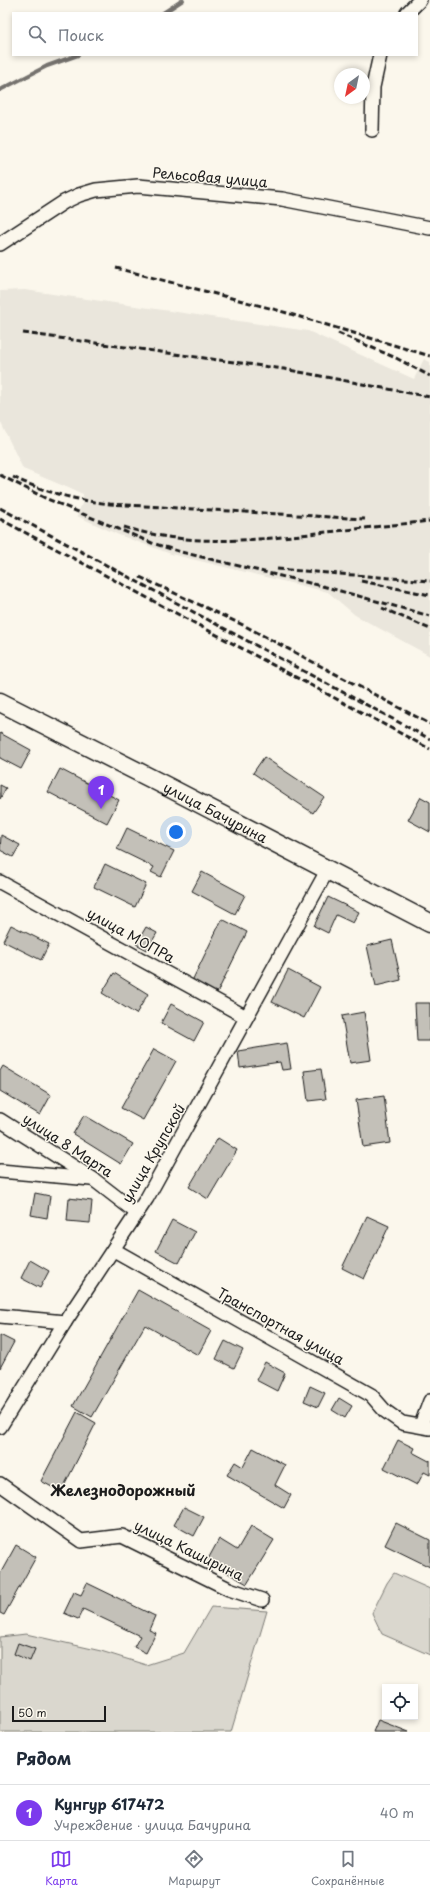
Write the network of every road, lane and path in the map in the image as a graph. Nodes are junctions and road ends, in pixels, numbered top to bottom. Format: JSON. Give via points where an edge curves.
{"nodes":[{"id":1,"x":420,"y":0,"type":"edge"},
{"id":2,"x":408,"y":12,"type":"edge"},
{"id":3,"x":380,"y":56,"type":"edge"},
{"id":4,"x":372,"y":130,"type":"dead end"},
{"id":5,"x":430,"y":228,"type":"edge"},
{"id":6,"x":0,"y":244,"type":"edge"},
{"id":7,"x":0,"y":702,"type":"edge"},
{"id":8,"x":328,"y":869,"type":"junction"},
{"id":9,"x":0,"y":882,"type":"edge"},
{"id":10,"x":430,"y":923,"type":"edge"},
{"id":11,"x":246,"y":1017,"type":"junction"},
{"id":12,"x":0,"y":1120,"type":"edge"},
{"id":13,"x":0,"y":1171,"type":"edge"},
{"id":14,"x":93,"y":1179,"type":"junction"},
{"id":15,"x":137,"y":1212,"type":"junction"},
{"id":16,"x":114,"y":1250,"type":"junction"},
{"id":17,"x":0,"y":1316,"type":"edge"},
{"id":18,"x":65,"y":1322,"type":"junction"},
{"id":19,"x":430,"y":1401,"type":"edge"},
{"id":20,"x":0,"y":1427,"type":"edge"},
{"id":21,"x":425,"y":1427,"type":"edge"},
{"id":22,"x":0,"y":1484,"type":"edge"},
{"id":23,"x":262,"y":1600,"type":"dead end"}],
"edges":[{"from":1,"to":2,"type":"street"},
{"from":3,"to":4,"type":"street","via":[[373,86]]},
{"from":5,"to":6,"type":"street","name":"Рельсовая улица","via":[[282,199],[138,186],[96,190],[79,195]]},
{"from":7,"to":8,"type":"street","name":"улица Бачурина"},
{"from":8,"to":10,"type":"street","name":"улица Бачурина"},
{"from":8,"to":11,"type":"street","name":"улица Крупской"},
{"from":9,"to":11,"type":"street","name":"улица МОПРа"},
{"from":11,"to":15,"type":"street","name":"улица Крупской","via":[[163,1171]]},
{"from":12,"to":14,"type":"street","name":"улица 8 Марта"},
{"from":13,"to":14,"type":"street"},
{"from":14,"to":15,"type":"street","name":"улица 8 Марта"},
{"from":15,"to":16,"type":"street","name":"улица Крупской"},
{"from":16,"to":18,"type":"street","name":"улица Крупской"},
{"from":16,"to":21,"type":"street","name":"Транспортная улица","via":[[371,1395],[385,1411],[402,1423]]},
{"from":17,"to":18,"type":"street"},
{"from":18,"to":20,"type":"street","name":"улица Крупской"},
{"from":19,"to":21,"type":"street"},
{"from":22,"to":23,"type":"street","name":"улица Каширина","via":[[81,1541],[122,1536],[229,1589]]}]}
